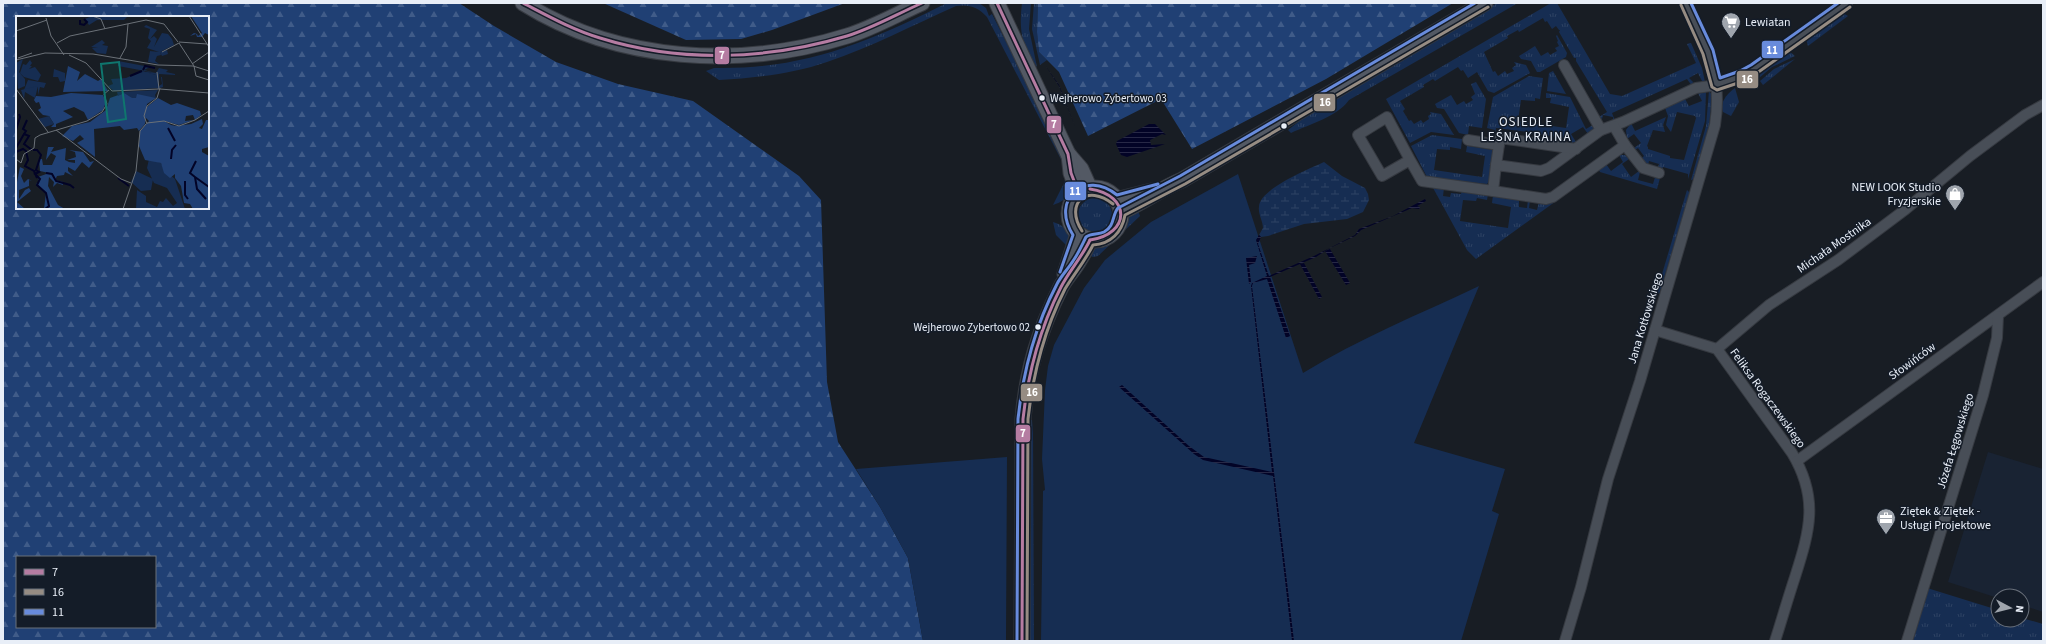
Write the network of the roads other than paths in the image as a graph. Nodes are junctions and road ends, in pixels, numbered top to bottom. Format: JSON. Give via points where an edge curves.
{"nodes":[{"id":1,"x":523,"y":3,"type":"edge"},
{"id":2,"x":922,"y":3,"type":"edge"},
{"id":3,"x":997,"y":3,"type":"edge"},
{"id":4,"x":1485,"y":3,"type":"edge"},
{"id":5,"x":1686,"y":3,"type":"edge"},
{"id":6,"x":1847,"y":3,"type":"edge"},
{"id":7,"x":1564,"y":65,"type":"dead end"},
{"id":8,"x":1717,"y":84,"type":"junction"},
{"id":9,"x":2043,"y":104,"type":"edge"},
{"id":10,"x":1614,"y":126,"type":"junction"},
{"id":11,"x":1602,"y":130,"type":"junction"},
{"id":12,"x":1468,"y":140,"type":"dead end"},
{"id":13,"x":1499,"y":144,"type":"junction"},
{"id":14,"x":1625,"y":145,"type":"junction"},
{"id":15,"x":1576,"y":149,"type":"junction"},
{"id":16,"x":1410,"y":160,"type":"junction"},
{"id":17,"x":1496,"y":165,"type":"junction"},
{"id":18,"x":1659,"y":173,"type":"dead end"},
{"id":19,"x":1084,"y":191,"type":"junction"},
{"id":20,"x":1493,"y":191,"type":"junction"},
{"id":21,"x":1118,"y":206,"type":"junction"},
{"id":22,"x":1084,"y":237,"type":"junction"},
{"id":23,"x":2043,"y":282,"type":"edge"},
{"id":24,"x":1998,"y":316,"type":"junction"},
{"id":25,"x":1655,"y":330,"type":"junction"},
{"id":26,"x":1717,"y":349,"type":"junction"},
{"id":27,"x":1797,"y":461,"type":"junction"},
{"id":28,"x":1022,"y":641,"type":"edge"},
{"id":29,"x":1565,"y":641,"type":"edge"},
{"id":30,"x":1775,"y":641,"type":"edge"},
{"id":31,"x":1907,"y":641,"type":"edge"}],
"edges":[{"from":1,"to":2,"type":"street","via":[[576,30],[624,45],[695,56],[779,52],[848,35]]},
{"from":3,"to":19,"type":"street","via":[[1068,154],[1071,173]]},
{"from":4,"to":21,"type":"street","via":[[1139,204]]},
{"from":5,"to":8,"type":"street","name":"Jana Kotłowskiego","via":[[1711,59]]},
{"from":6,"to":8,"type":"street","via":[[1754,69]]},
{"from":7,"to":11,"type":"street"},
{"from":8,"to":10,"type":"street","via":[[1696,88]]},
{"from":8,"to":25,"type":"street","name":"Jana Kotłowskiego","via":[[1715,125]]},
{"from":9,"to":26,"type":"street","name":"Michała Mostnika","via":[[1970,156],[1906,209],[1838,260],[1769,305]]},
{"from":10,"to":11,"type":"street"},
{"from":10,"to":14,"type":"street"},
{"from":11,"to":15,"type":"street"},
{"from":12,"to":13,"type":"street"},
{"from":13,"to":15,"type":"street","via":[[1500,138]]},
{"from":13,"to":17,"type":"street"},
{"from":14,"to":18,"type":"street","via":[[1643,168]]},
{"from":14,"to":20,"type":"street","via":[[1553,197],[1546,199]]},
{"from":15,"to":17,"type":"street","via":[[1541,172]]},
{"from":16,"to":16,"type":"street","via":[[1387,117],[1358,135],[1382,176]]},
{"from":16,"to":20,"type":"street","via":[[1422,181]]},
{"from":17,"to":20,"type":"street"},
{"from":19,"to":21,"type":"street","via":[[1105,190]]},
{"from":19,"to":22,"type":"street","via":[[1073,201],[1069,215],[1073,228]]},
{"from":21,"to":22,"type":"street","via":[[1120,220],[1112,234],[1098,240]]},
{"from":22,"to":28,"type":"street","via":[[1080,259],[1062,285],[1041,332],[1030,366],[1025,393]]},
{"from":23,"to":24,"type":"street","name":"Słowińców"},
{"from":24,"to":27,"type":"street","name":"Słowińców"},
{"from":24,"to":31,"type":"street","name":"Józefa Łęgowskiego","via":[[1997,338],[1983,395]]},
{"from":25,"to":26,"type":"street","name":"Feliksa Rogaczewskiego"},
{"from":25,"to":29,"type":"street","name":"Jana Kotłowskiego","via":[[1610,472]]},
{"from":26,"to":27,"type":"street","name":"Feliksa Rogaczewskiego"},
{"from":27,"to":30,"type":"street","name":"Feliksa Rogaczewskiego","via":[[1809,499],[1808,531]]}]}
